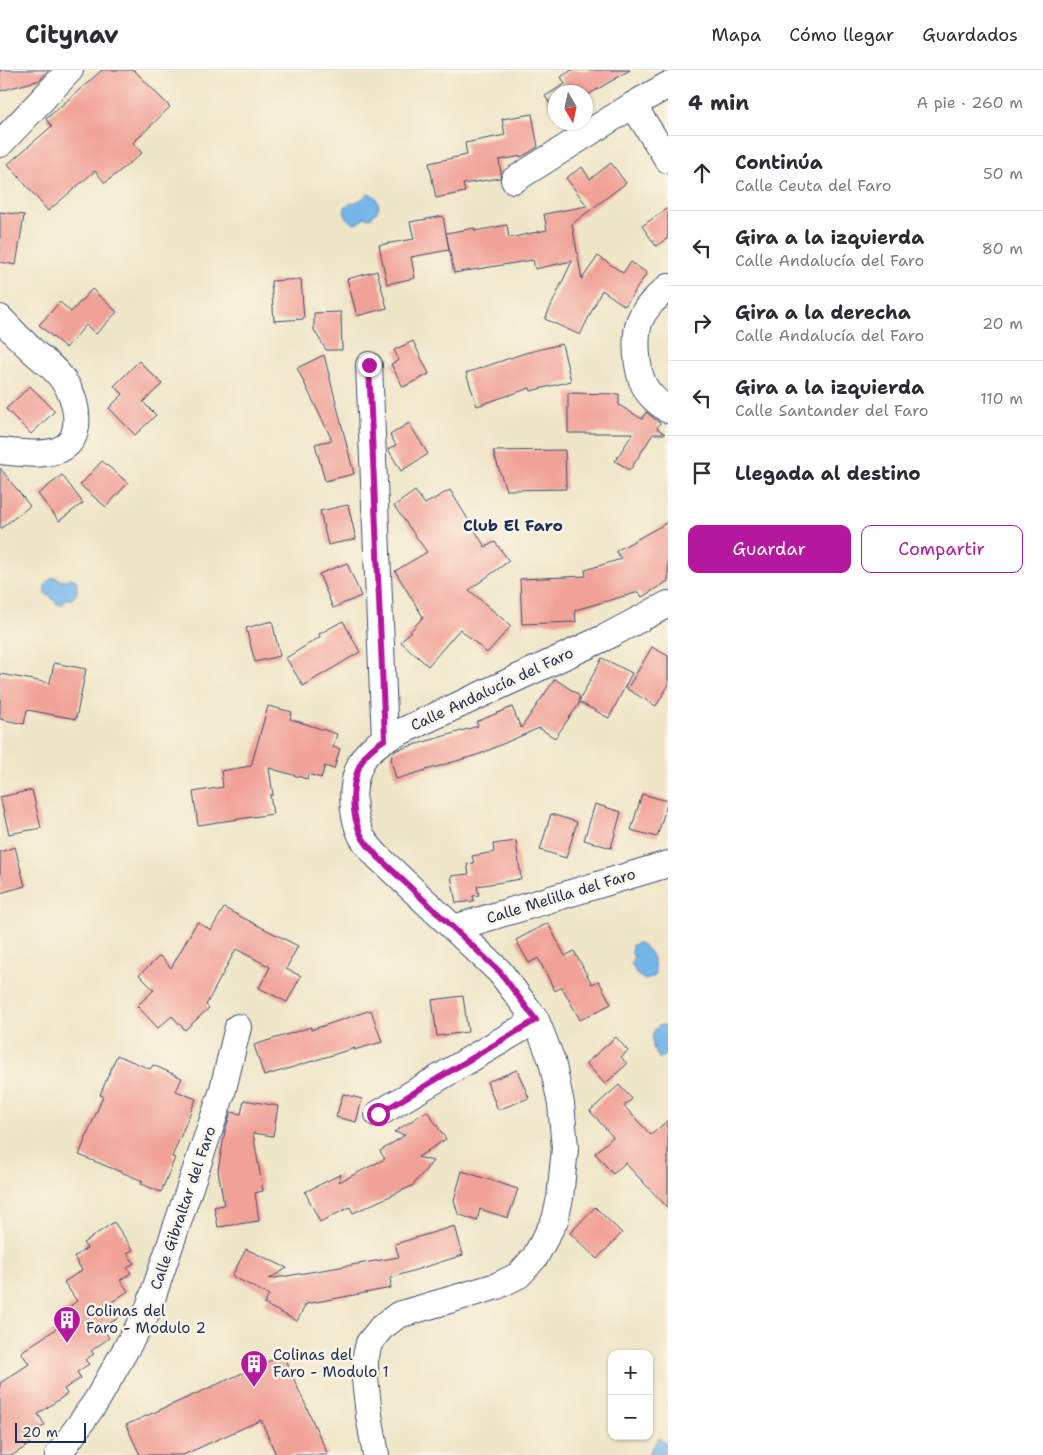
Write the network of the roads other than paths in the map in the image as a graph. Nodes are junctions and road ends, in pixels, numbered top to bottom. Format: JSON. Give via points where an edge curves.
{"nodes":[{"id":1,"x":70,"y":70,"type":"edge"},
{"id":2,"x":668,"y":84,"type":"edge"},
{"id":3,"x":633,"y":105,"type":"junction"},
{"id":4,"x":0,"y":144,"type":"edge"},
{"id":5,"x":668,"y":160,"type":"edge"},
{"id":6,"x":514,"y":180,"type":"dead end"},
{"id":7,"x":668,"y":287,"type":"edge"},
{"id":8,"x":0,"y":318,"type":"edge"},
{"id":9,"x":369,"y":365,"type":"dead end"},
{"id":10,"x":668,"y":410,"type":"edge"},
{"id":11,"x":0,"y":452,"type":"edge"},
{"id":12,"x":668,"y":604,"type":"edge"},
{"id":13,"x":385,"y":739,"type":"junction"},
{"id":14,"x":668,"y":864,"type":"edge"},
{"id":15,"x":454,"y":928,"type":"junction"},
{"id":16,"x":536,"y":1020,"type":"junction"},
{"id":17,"x":238,"y":1027,"type":"dead end"},
{"id":18,"x":378,"y":1114,"type":"dead end"},
{"id":19,"x":58,"y":1455,"type":"edge"},
{"id":20,"x":376,"y":1455,"type":"edge"}],
"edges":[{"from":1,"to":4,"type":"street"},
{"from":2,"to":3,"type":"street"},
{"from":3,"to":5,"type":"street"},
{"from":3,"to":6,"type":"street"},
{"from":7,"to":10,"type":"street","via":[[651,303],[640,320],[637,336],[637,359],[643,384],[655,402]]},
{"from":8,"to":11,"type":"street","via":[[60,376],[69,390],[77,422],[68,445],[54,452],[37,455]]},
{"from":9,"to":13,"type":"street"},
{"from":12,"to":13,"type":"street","name":"Calle Andalucía del Faro","via":[[606,637]]},
{"from":13,"to":15,"type":"street","name":"Calle Andalucía del Faro","via":[[365,756],[357,772],[353,790],[354,815],[361,836],[377,856]]},
{"from":14,"to":15,"type":"street","name":"Calle Melilla del Faro"},
{"from":15,"to":16,"type":"street","name":"Calle Andalucía del Faro","via":[[500,972]]},
{"from":16,"to":18,"type":"street"},
{"from":16,"to":20,"type":"street","name":"Calle Andalucía del Faro","via":[[552,1061],[561,1104],[565,1148],[555,1220],[535,1257],[519,1275],[497,1286],[398,1315],[369,1343],[364,1379]]},
{"from":17,"to":19,"type":"street","name":"Calle Gibraltar del Faro","via":[[222,1093],[148,1310],[97,1400]]}]}
